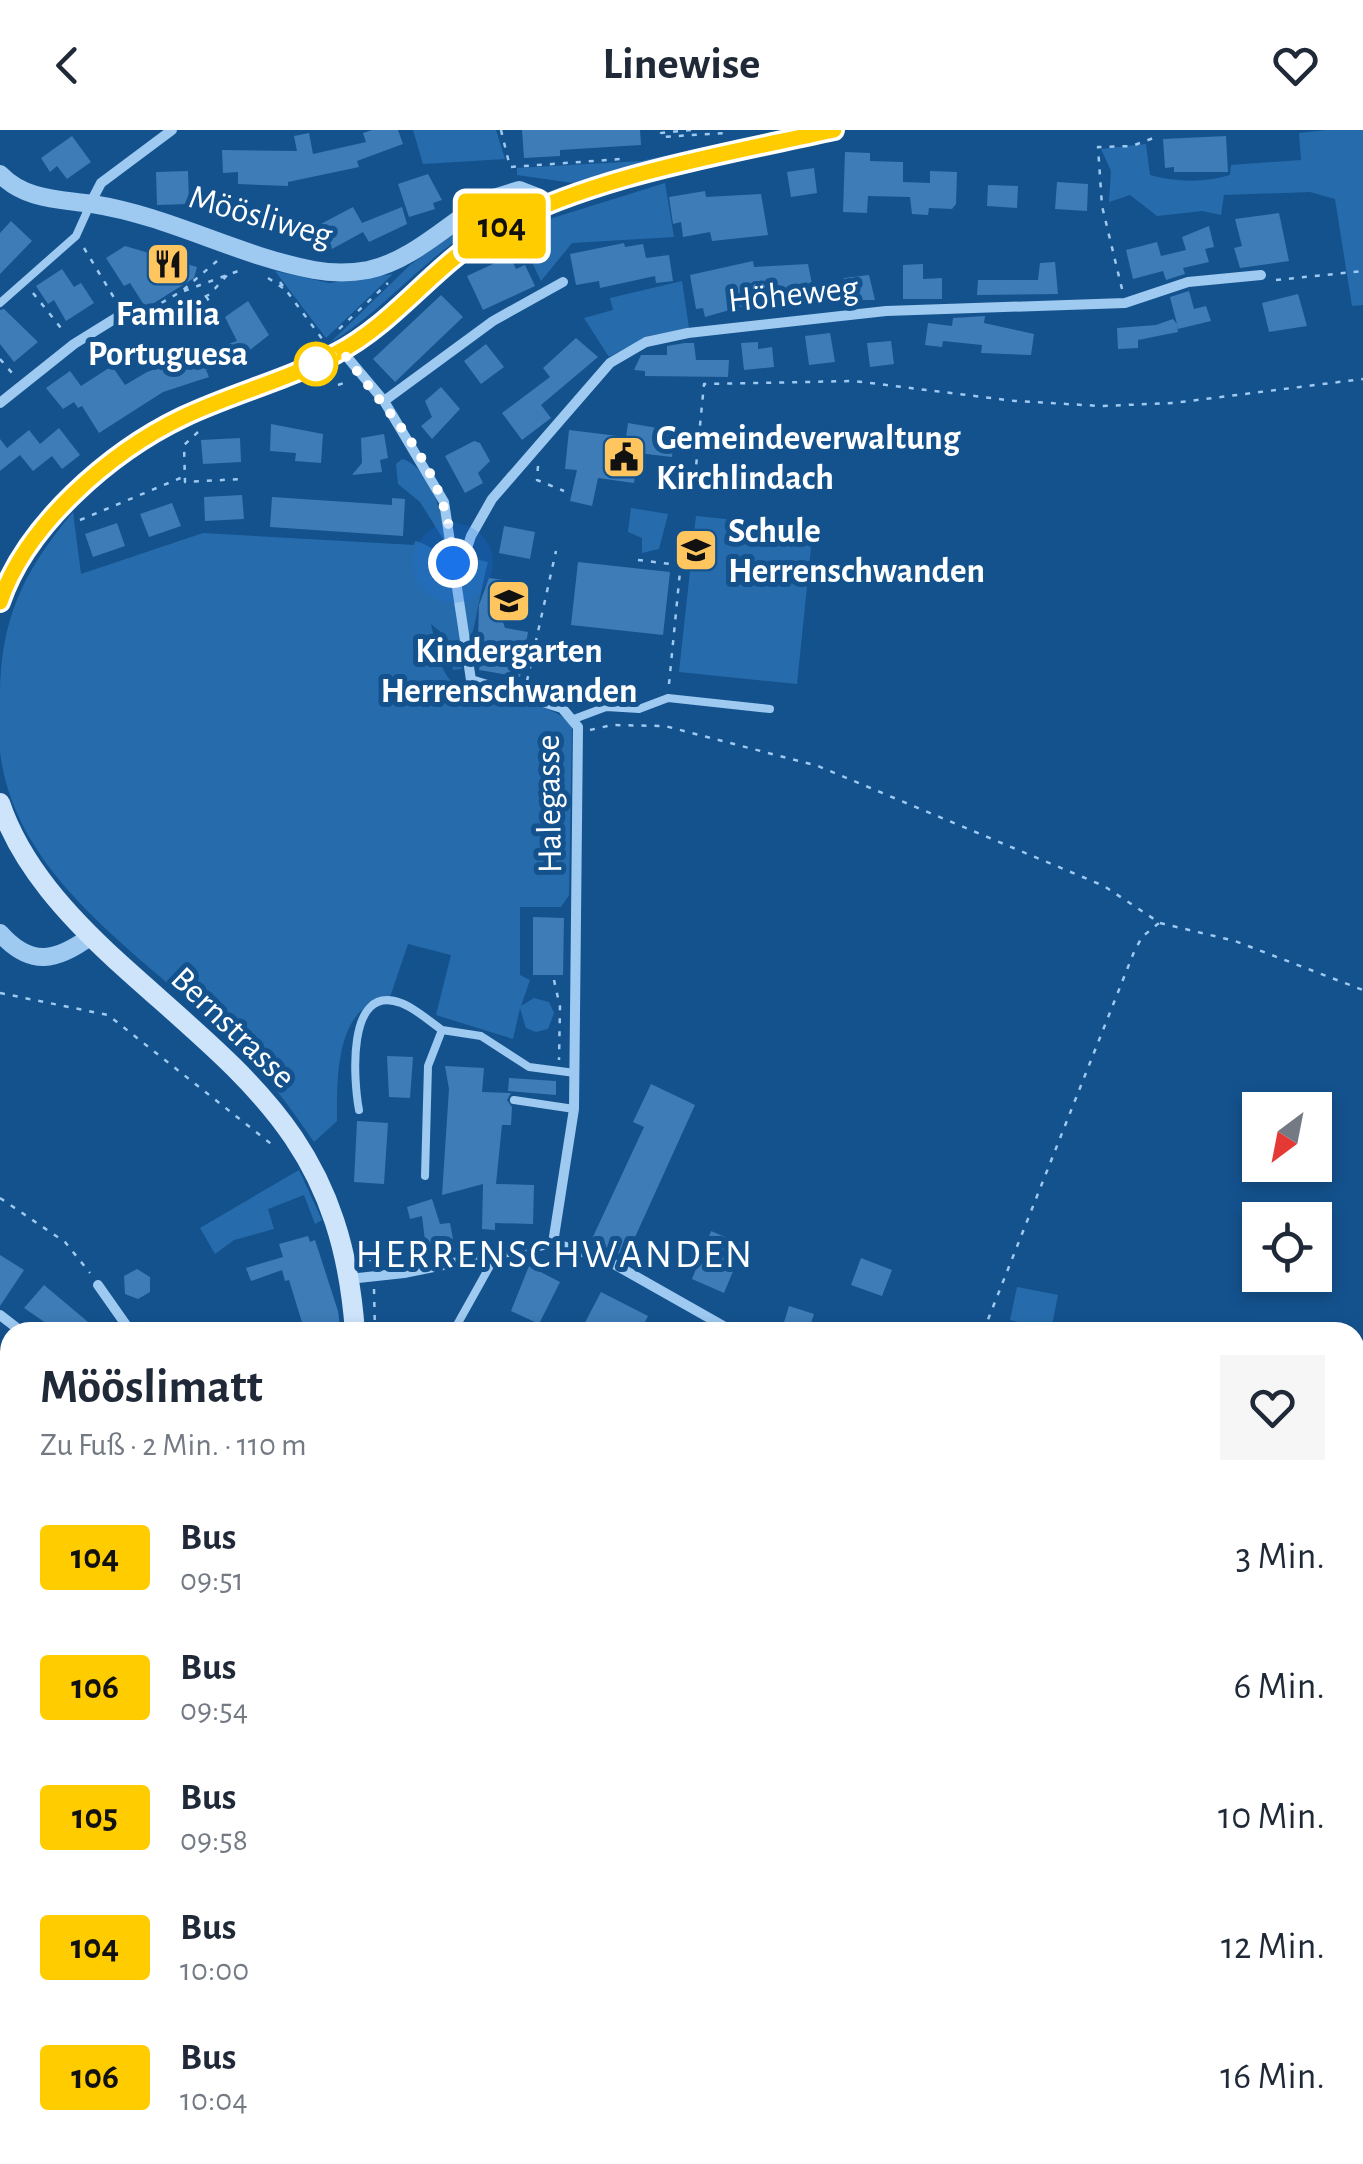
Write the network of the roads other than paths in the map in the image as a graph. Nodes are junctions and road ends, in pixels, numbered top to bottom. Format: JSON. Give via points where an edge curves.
{"nodes":[{"id":1,"x":172,"y":130,"type":"edge"},
{"id":2,"x":834,"y":130,"type":"edge"},
{"id":3,"x":0,"y":174,"type":"edge"},
{"id":4,"x":541,"y":201,"type":"junction"},
{"id":5,"x":90,"y":204,"type":"junction"},
{"id":6,"x":1261,"y":275,"type":"road end"},
{"id":7,"x":563,"y":282,"type":"dead end"},
{"id":8,"x":0,"y":302,"type":"edge"},
{"id":9,"x":124,"y":314,"type":"road end"},
{"id":10,"x":333,"y":347,"type":"junction"},
{"id":11,"x":384,"y":401,"type":"junction"},
{"id":12,"x":0,"y":402,"type":"edge"},
{"id":13,"x":454,"y":586,"type":"junction"},
{"id":14,"x":0,"y":602,"type":"edge"},
{"id":15,"x":770,"y":709,"type":"dead end"},
{"id":16,"x":574,"y":719,"type":"junction"},
{"id":17,"x":0,"y":804,"type":"edge"},
{"id":18,"x":0,"y":933,"type":"edge"},
{"id":19,"x":91,"y":936,"type":"junction"},
{"id":20,"x":442,"y":1030,"type":"junction"},
{"id":21,"x":575,"y":1073,"type":"junction"},
{"id":22,"x":514,"y":1100,"type":"dead end"},
{"id":23,"x":574,"y":1108,"type":"junction"},
{"id":24,"x":359,"y":1110,"type":"dead end"},
{"id":25,"x":424,"y":1176,"type":"dead end"},
{"id":26,"x":553,"y":1242,"type":"junction"},
{"id":27,"x":496,"y":1255,"type":"junction"},
{"id":28,"x":349,"y":1278,"type":"junction"},
{"id":29,"x":98,"y":1285,"type":"road end"},
{"id":30,"x":124,"y":1322,"type":"edge"},
{"id":31,"x":354,"y":1322,"type":"edge"},
{"id":32,"x":459,"y":1322,"type":"edge"},
{"id":33,"x":716,"y":1322,"type":"edge"}],
"edges":[{"from":1,"to":5,"type":"street","via":[[101,183]]},
{"from":2,"to":4,"type":"main road"},
{"from":3,"to":5,"type":"street","name":"Möösliweg","via":[[28,194]]},
{"from":4,"to":5,"type":"street","name":"Möösliweg","bridge":true,"via":[[519,190],[487,200],[395,261],[368,270],[316,270],[147,215]]},
{"from":4,"to":10,"type":"main road"},
{"from":5,"to":8,"type":"lane","via":[[76,236]]},
{"from":6,"to":13,"type":"street","name":"Höheweg","via":[[1188,282],[1125,303],[886,311],[688,332],[640,344],[610,364],[492,499]]},
{"from":7,"to":11,"type":"street","via":[[493,320]]},
{"from":9,"to":12,"type":"street"},
{"from":10,"to":11,"type":"street","name":"Halegasse"},
{"from":10,"to":14,"type":"main road","via":[[147,439],[57,510],[18,562]]},
{"from":11,"to":13,"type":"street","name":"Halegasse","via":[[444,502]]},
{"from":13,"to":16,"type":"street","name":"Halegasse","via":[[471,680],[562,708]]},
{"from":15,"to":16,"type":"lane","via":[[668,698]]},
{"from":16,"to":21,"type":"street","name":"Halegasse"},
{"from":17,"to":19,"type":"main road","name":"Bernstrasse","via":[[33,867]]},
{"from":18,"to":19,"type":"street","via":[[16,949],[43,960]]},
{"from":19,"to":28,"type":"main road","name":"Bernstrasse","via":[[255,1085],[312,1166]]},
{"from":20,"to":21,"type":"lane","via":[[481,1036],[529,1067]]},
{"from":20,"to":24,"type":"lane","via":[[400,1002],[368,1013],[353,1056]]},
{"from":20,"to":25,"type":"lane","via":[[428,1066]]},
{"from":21,"to":23,"type":"street","name":"Halegasse"},
{"from":22,"to":23,"type":"lane"},
{"from":23,"to":26,"type":"street","name":"Halegasse"},
{"from":26,"to":27,"type":"street"},
{"from":26,"to":33,"type":"street","via":[[604,1260]]},
{"from":27,"to":28,"type":"street"},
{"from":27,"to":32,"type":"lane"},
{"from":28,"to":31,"type":"main road","name":"Bernstrasse"},
{"from":29,"to":30,"type":"street"}]}
